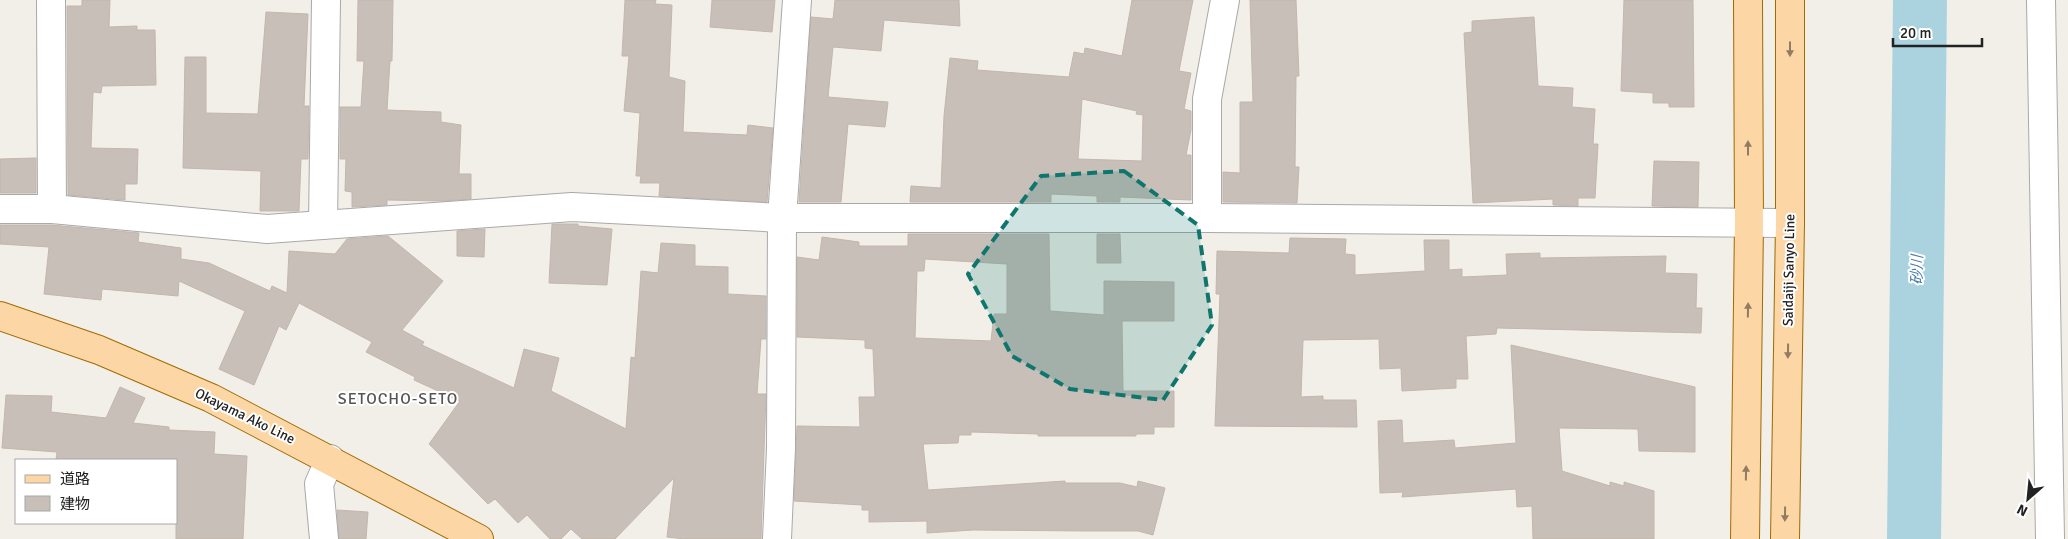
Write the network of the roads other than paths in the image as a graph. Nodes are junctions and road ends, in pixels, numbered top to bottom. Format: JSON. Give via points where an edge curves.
{"nodes":[{"id":1,"x":50,"y":0,"type":"edge"},
{"id":2,"x":326,"y":0,"type":"edge"},
{"id":3,"x":797,"y":0,"type":"edge"},
{"id":4,"x":1225,"y":0,"type":"edge"},
{"id":5,"x":1748,"y":0,"type":"edge"},
{"id":6,"x":1790,"y":0,"type":"edge"},
{"id":7,"x":2041,"y":0,"type":"edge"},
{"id":8,"x":0,"y":209,"type":"edge"},
{"id":9,"x":52,"y":209,"type":"junction"},
{"id":10,"x":782,"y":218,"type":"junction"},
{"id":11,"x":1207,"y":218,"type":"junction"},
{"id":12,"x":1749,"y":223,"type":"junction"},
{"id":13,"x":1790,"y":223,"type":"junction"},
{"id":14,"x":323,"y":225,"type":"junction"},
{"id":15,"x":0,"y":316,"type":"edge"},
{"id":16,"x":330,"y":459,"type":"junction"},
{"id":17,"x":324,"y":539,"type":"edge"},
{"id":18,"x":479,"y":539,"type":"edge"},
{"id":19,"x":777,"y":539,"type":"edge"},
{"id":20,"x":1745,"y":539,"type":"edge"},
{"id":21,"x":1785,"y":539,"type":"edge"},
{"id":22,"x":2050,"y":539,"type":"edge"}],
"edges":[{"from":1,"to":9,"type":"street"},
{"from":2,"to":14,"type":"street"},
{"from":3,"to":10,"type":"street"},
{"from":4,"to":11,"type":"street","via":[[1207,100]]},
{"from":12,"to":5,"type":"main road","one_way":true},
{"from":6,"to":13,"type":"main road","name":"Saidaiji Sanyo Line","one_way":true},
{"from":7,"to":22,"type":"street"},
{"from":8,"to":9,"type":"street"},
{"from":9,"to":14,"type":"street","via":[[267,228]]},
{"from":10,"to":11,"type":"street"},
{"from":10,"to":14,"type":"street","via":[[572,206]]},
{"from":10,"to":19,"type":"street","via":[[781,448]]},
{"from":11,"to":12,"type":"street"},
{"from":12,"to":13,"type":"street"},
{"from":20,"to":12,"type":"main road","one_way":true},
{"from":13,"to":21,"type":"main road","name":"Saidaiji Sanyo Line","one_way":true},
{"from":15,"to":16,"type":"main road","name":"Okayama Ako Line","via":[[99,350],[210,398]]},
{"from":16,"to":17,"type":"street","via":[[319,484]]},
{"from":16,"to":18,"type":"main road","name":"Okayama Ako Line"}]}
